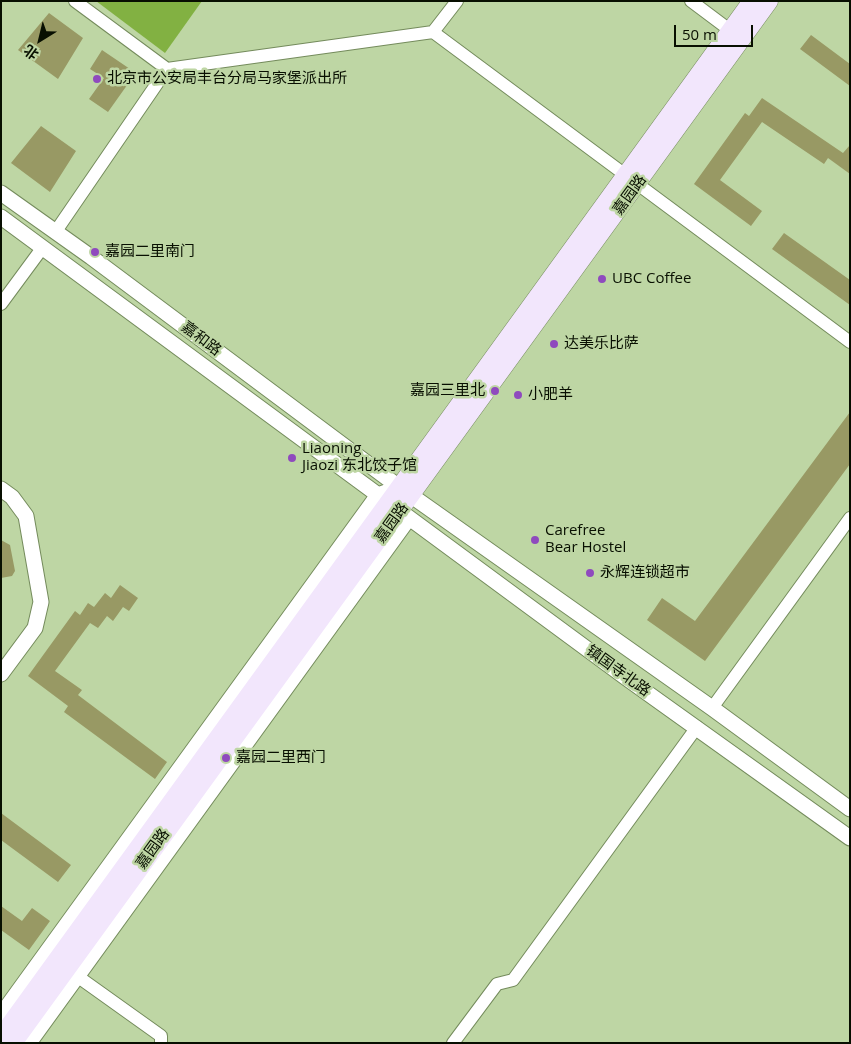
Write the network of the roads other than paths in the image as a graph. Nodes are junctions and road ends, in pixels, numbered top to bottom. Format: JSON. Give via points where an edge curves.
{"nodes":[{"id":1,"x":75,"y":1,"type":"edge"},
{"id":2,"x":457,"y":1,"type":"edge"},
{"id":3,"x":691,"y":1,"type":"edge"},
{"id":4,"x":752,"y":1,"type":"edge"},
{"id":5,"x":769,"y":1,"type":"edge"},
{"id":6,"x":731,"y":31,"type":"junction"},
{"id":7,"x":433,"y":32,"type":"junction"},
{"id":8,"x":167,"y":69,"type":"junction"},
{"id":9,"x":632,"y":181,"type":"junction"},
{"id":10,"x":1,"y":193,"type":"edge"},
{"id":11,"x":1,"y":217,"type":"edge"},
{"id":12,"x":56,"y":231,"type":"junction"},
{"id":13,"x":43,"y":247,"type":"junction"},
{"id":14,"x":1,"y":304,"type":"edge"},
{"id":15,"x":850,"y":342,"type":"edge"},
{"id":16,"x":1,"y":488,"type":"edge"},
{"id":17,"x":405,"y":491,"type":"junction"},
{"id":18,"x":394,"y":507,"type":"junction"},
{"id":19,"x":850,"y":518,"type":"edge"},
{"id":20,"x":1,"y":674,"type":"edge"},
{"id":21,"x":712,"y":708,"type":"junction"},
{"id":22,"x":697,"y":727,"type":"junction"},
{"id":23,"x":850,"y":809,"type":"edge"},
{"id":24,"x":850,"y":838,"type":"edge"},
{"id":25,"x":78,"y":976,"type":"junction"},
{"id":26,"x":1,"y":1015,"type":"edge"},
{"id":27,"x":1,"y":1037,"type":"edge"},
{"id":28,"x":13,"y":1043,"type":"edge"},
{"id":29,"x":29,"y":1043,"type":"edge"},
{"id":30,"x":161,"y":1043,"type":"edge"},
{"id":31,"x":453,"y":1043,"type":"edge"}],
"edges":[{"from":1,"to":8,"type":"street"},
{"from":2,"to":7,"type":"street"},
{"from":3,"to":6,"type":"street"},
{"from":4,"to":6,"type":"main road","name":"嘉园路"},
{"from":5,"to":9,"type":"main road","name":"嘉园路"},
{"from":6,"to":9,"type":"main road","name":"嘉园路"},
{"from":7,"to":8,"type":"street"},
{"from":7,"to":9,"type":"street"},
{"from":8,"to":12,"type":"street"},
{"from":9,"to":15,"type":"street"},
{"from":9,"to":17,"type":"main road","name":"嘉园路"},
{"from":10,"to":12,"type":"street","name":"嘉和路"},
{"from":11,"to":13,"type":"street","name":"嘉和路"},
{"from":12,"to":17,"type":"street","name":"嘉和路"},
{"from":13,"to":14,"type":"street"},
{"from":13,"to":18,"type":"street","name":"嘉和路"},
{"from":16,"to":20,"type":"street","via":[[12,496],[26,516],[40,602],[35,628]]},
{"from":17,"to":18,"type":"main road","name":"嘉园路"},
{"from":17,"to":21,"type":"street","name":"镇国寺北路"},
{"from":18,"to":22,"type":"street","name":"镇国寺北路"},
{"from":18,"to":25,"type":"street"},
{"from":18,"to":26,"type":"street"},
{"from":18,"to":27,"type":"main road","name":"嘉园路"},
{"from":18,"to":28,"type":"main road","name":"嘉园路"},
{"from":19,"to":21,"type":"street"},
{"from":21,"to":23,"type":"street","name":"镇国寺北路"},
{"from":22,"to":24,"type":"street","name":"镇国寺北路"},
{"from":22,"to":31,"type":"street","via":[[513,980],[497,984]]},
{"from":25,"to":29,"type":"street"},
{"from":25,"to":30,"type":"street","via":[[161,1036]]}]}
